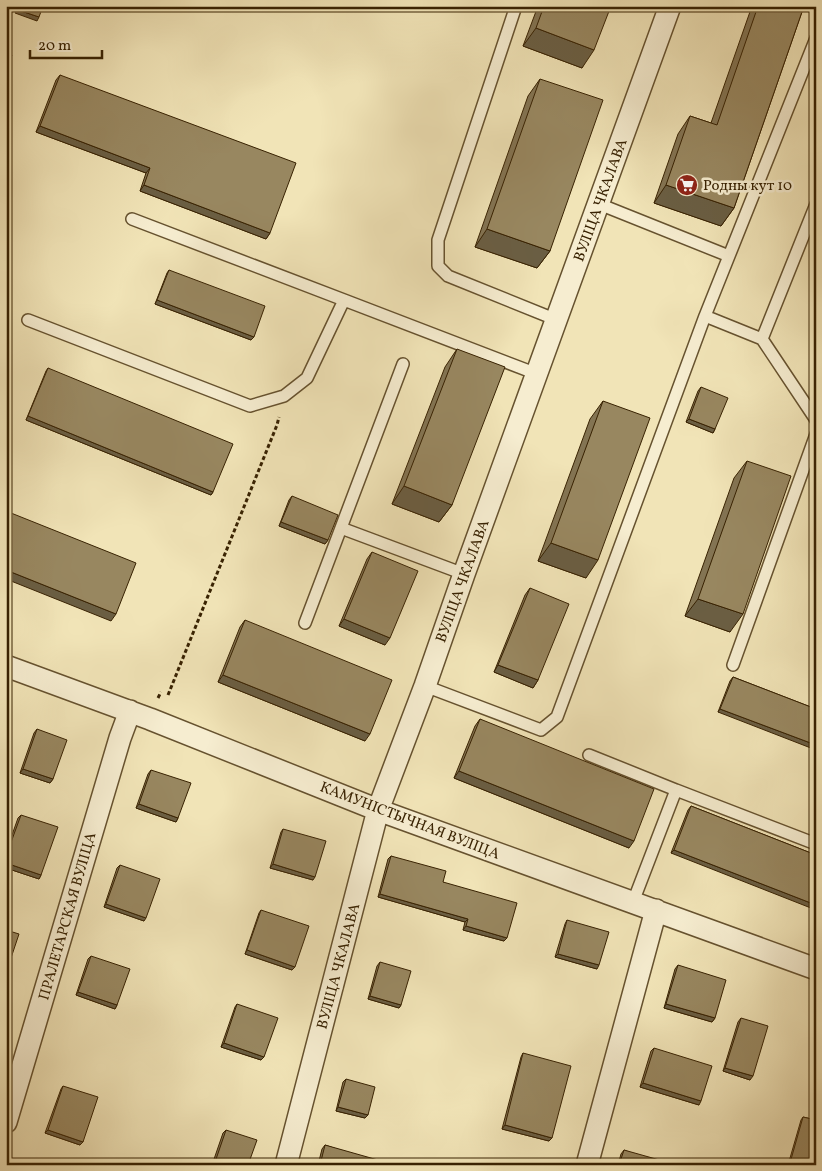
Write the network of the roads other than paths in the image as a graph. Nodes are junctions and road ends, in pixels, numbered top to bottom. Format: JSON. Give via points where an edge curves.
{"nodes":[{"id":1,"x":516,"y":6,"type":"edge"},
{"id":2,"x":670,"y":6,"type":"edge"},
{"id":3,"x":816,"y":38,"type":"edge"},
{"id":4,"x":599,"y":204,"type":"junction"},
{"id":5,"x":816,"y":204,"type":"edge"},
{"id":6,"x":132,"y":219,"type":"dead end"},
{"id":7,"x":729,"y":256,"type":"junction"},
{"id":8,"x":344,"y":300,"type":"junction"},
{"id":9,"x":705,"y":316,"type":"junction"},
{"id":10,"x":28,"y":320,"type":"dead end"},
{"id":11,"x":557,"y":320,"type":"junction"},
{"id":12,"x":762,"y":339,"type":"junction"},
{"id":13,"x":403,"y":364,"type":"dead end"},
{"id":14,"x":537,"y":374,"type":"junction"},
{"id":15,"x":816,"y":420,"type":"edge"},
{"id":16,"x":816,"y":434,"type":"edge"},
{"id":17,"x":341,"y":528,"type":"junction"},
{"id":18,"x":464,"y":574,"type":"junction"},
{"id":19,"x":305,"y":623,"type":"dead end"},
{"id":20,"x":734,"y":665,"type":"dead end"},
{"id":21,"x":6,"y":666,"type":"edge"},
{"id":22,"x":425,"y":686,"type":"junction"},
{"id":23,"x":130,"y":711,"type":"junction"},
{"id":24,"x":589,"y":755,"type":"dead end"},
{"id":25,"x":676,"y":790,"type":"junction"},
{"id":26,"x":378,"y":810,"type":"junction"},
{"id":27,"x":816,"y":844,"type":"edge"},
{"id":28,"x":633,"y":902,"type":"junction"},
{"id":29,"x":656,"y":910,"type":"junction"},
{"id":30,"x":816,"y":969,"type":"edge"},
{"id":31,"x":6,"y":1122,"type":"edge"},
{"id":32,"x":286,"y":1165,"type":"edge"},
{"id":33,"x":587,"y":1165,"type":"edge"}],
"edges":[{"from":1,"to":11,"type":"lane","via":[[438,240],[438,266],[448,276]]},
{"from":2,"to":4,"type":"street","name":"ВУЛІЦА ЧКАЛАВА"},
{"from":3,"to":7,"type":"lane"},
{"from":4,"to":7,"type":"lane"},
{"from":4,"to":11,"type":"street","name":"ВУЛІЦА ЧКАЛАВА"},
{"from":5,"to":12,"type":"lane"},
{"from":6,"to":8,"type":"lane"},
{"from":7,"to":9,"type":"lane"},
{"from":8,"to":10,"type":"lane","via":[[307,378],[284,396],[250,406]]},
{"from":8,"to":14,"type":"lane"},
{"from":9,"to":12,"type":"lane"},
{"from":9,"to":22,"type":"lane","via":[[557,717],[541,730]]},
{"from":11,"to":14,"type":"street","name":"ВУЛІЦА ЧКАЛАВА"},
{"from":12,"to":15,"type":"lane"},
{"from":13,"to":17,"type":"lane"},
{"from":14,"to":18,"type":"street","name":"ВУЛІЦА ЧКАЛАВА"},
{"from":16,"to":20,"type":"lane"},
{"from":17,"to":18,"type":"lane"},
{"from":17,"to":19,"type":"lane"},
{"from":18,"to":22,"type":"street","name":"ВУЛІЦА ЧКАЛАВА"},
{"from":21,"to":23,"type":"street","name":"КАМУНІСТЫЧНАЯ ВУЛІЦА"},
{"from":22,"to":26,"type":"street","name":"ВУЛІЦА ЧКАЛАВА"},
{"from":23,"to":26,"type":"street","name":"КАМУНІСТЫЧНАЯ ВУЛІЦА"},
{"from":23,"to":31,"type":"street","name":"ПРАЛЕТАРСКАЯ ВУЛІЦА"},
{"from":24,"to":25,"type":"lane"},
{"from":25,"to":27,"type":"lane"},
{"from":25,"to":28,"type":"lane"},
{"from":26,"to":28,"type":"street","name":"КАМУНІСТЫЧНАЯ ВУЛІЦА"},
{"from":26,"to":32,"type":"street","name":"ВУЛІЦА ЧКАЛАВА"},
{"from":28,"to":29,"type":"street","name":"КАМУНІСТЫЧНАЯ ВУЛІЦА"},
{"from":29,"to":30,"type":"street","name":"КАМУНІСТЫЧНАЯ ВУЛІЦА"},
{"from":29,"to":33,"type":"street"}]}
